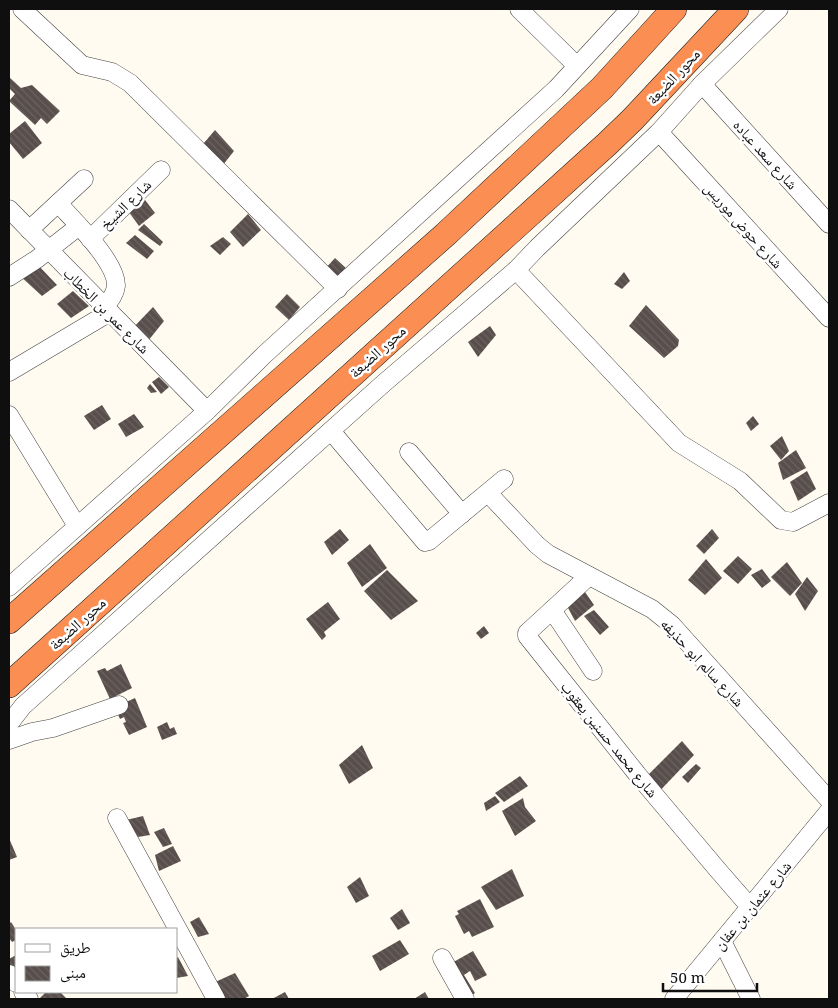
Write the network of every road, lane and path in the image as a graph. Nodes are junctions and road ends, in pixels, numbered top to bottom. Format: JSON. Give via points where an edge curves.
{"nodes":[{"id":1,"x":22,"y":9,"type":"edge"},
{"id":2,"x":520,"y":9,"type":"edge"},
{"id":3,"x":630,"y":9,"type":"edge"},
{"id":4,"x":674,"y":9,"type":"edge"},
{"id":5,"x":736,"y":9,"type":"edge"},
{"id":6,"x":779,"y":9,"type":"edge"},
{"id":7,"x":577,"y":66,"type":"junction"},
{"id":8,"x":702,"y":84,"type":"junction"},
{"id":9,"x":659,"y":132,"type":"junction"},
{"id":10,"x":161,"y":170,"type":"dead end"},
{"id":11,"x":84,"y":179,"type":"dead end"},
{"id":12,"x":58,"y":203,"type":"junction"},
{"id":13,"x":9,"y":209,"type":"edge"},
{"id":14,"x":829,"y":224,"type":"edge"},
{"id":15,"x":29,"y":230,"type":"junction"},
{"id":16,"x":84,"y":232,"type":"junction"},
{"id":17,"x":48,"y":251,"type":"junction"},
{"id":18,"x":516,"y":270,"type":"junction"},
{"id":19,"x":9,"y":277,"type":"edge"},
{"id":20,"x":338,"y":288,"type":"junction"},
{"id":21,"x":107,"y":309,"type":"junction"},
{"id":22,"x":829,"y":318,"type":"edge"},
{"id":23,"x":9,"y":372,"type":"edge"},
{"id":24,"x":207,"y":411,"type":"junction"},
{"id":25,"x":9,"y":415,"type":"edge"},
{"id":26,"x":331,"y":431,"type":"junction"},
{"id":27,"x":409,"y":452,"type":"dead end"},
{"id":28,"x":504,"y":479,"type":"dead end"},
{"id":29,"x":488,"y":492,"type":"junction"},
{"id":30,"x":828,"y":507,"type":"edge"},
{"id":31,"x":462,"y":514,"type":"junction"},
{"id":32,"x":77,"y":526,"type":"junction"},
{"id":33,"x":589,"y":576,"type":"junction"},
{"id":34,"x":9,"y":587,"type":"edge"},
{"id":35,"x":552,"y":610,"type":"junction"},
{"id":36,"x":9,"y":621,"type":"edge"},
{"id":37,"x":593,"y":671,"type":"dead end"},
{"id":38,"x":9,"y":685,"type":"edge"},
{"id":39,"x":119,"y":705,"type":"dead end"},
{"id":40,"x":9,"y":724,"type":"edge"},
{"id":41,"x":9,"y":740,"type":"edge"},
{"id":42,"x":829,"y":800,"type":"edge"},
{"id":43,"x":829,"y":812,"type":"edge"},
{"id":44,"x":117,"y":818,"type":"dead end"},
{"id":45,"x":750,"y":906,"type":"junction"},
{"id":46,"x":177,"y":928,"type":"edge"},
{"id":47,"x":178,"y":930,"type":"edge"},
{"id":48,"x":722,"y":941,"type":"junction"},
{"id":49,"x":442,"y":958,"type":"dead end"},
{"id":50,"x":684,"y":995,"type":"edge"},
{"id":51,"x":216,"y":999,"type":"edge"},
{"id":52,"x":464,"y":999,"type":"edge"},
{"id":53,"x":752,"y":999,"type":"edge"}],
"edges":[{"from":1,"to":20,"type":"street","via":[[82,65],[112,72],[130,83]]},
{"from":2,"to":7,"type":"street"},
{"from":3,"to":7,"type":"street"},
{"from":4,"to":36,"type":"highway","via":[[602,88],[446,234]]},
{"from":5,"to":38,"type":"highway","name":"محور الضبعة","via":[[608,144]]},
{"from":6,"to":8,"type":"street"},
{"from":7,"to":20,"type":"street","via":[[556,89]]},
{"from":8,"to":9,"type":"street"},
{"from":8,"to":14,"type":"street","name":"شارع سعد عباده"},
{"from":9,"to":18,"type":"street"},
{"from":9,"to":22,"type":"street","name":"شارع حوض موريس"},
{"from":10,"to":16,"type":"street","name":"شارع الشيخ"},
{"from":11,"to":12,"type":"street"},
{"from":12,"to":15,"type":"street"},
{"from":12,"to":16,"type":"street"},
{"from":13,"to":15,"type":"street","name":"شارع عمر بن الخطاب"},
{"from":15,"to":17,"type":"street","name":"شارع عمر بن الخطاب"},
{"from":16,"to":17,"type":"street","name":"شارع الشيخ"},
{"from":16,"to":21,"type":"street","via":[[108,262],[115,279]]},
{"from":17,"to":19,"type":"street","name":"شارع الشيخ"},
{"from":17,"to":21,"type":"street","name":"شارع عمر بن الخطاب"},
{"from":18,"to":26,"type":"street"},
{"from":18,"to":30,"type":"street","via":[[679,443],[740,481],[781,520],[792,522]]},
{"from":20,"to":24,"type":"street"},
{"from":21,"to":23,"type":"street"},
{"from":21,"to":24,"type":"street","name":"شارع عمر بن الخطاب"},
{"from":24,"to":32,"type":"street"},
{"from":25,"to":32,"type":"street"},
{"from":26,"to":31,"type":"street","via":[[423,540],[429,541]]},
{"from":26,"to":40,"type":"street","via":[[23,706]]},
{"from":27,"to":31,"type":"street"},
{"from":28,"to":29,"type":"street"},
{"from":29,"to":31,"type":"street"},
{"from":29,"to":33,"type":"street","name":"شارع سالم ابو حذيفه","via":[[537,545]]},
{"from":32,"to":34,"type":"street"},
{"from":33,"to":35,"type":"street","name":"شارع محمد حسنين يعقوب"},
{"from":33,"to":42,"type":"street","name":"شارع سالم ابو حذيفه","via":[[652,609],[672,625]]},
{"from":35,"to":37,"type":"street"},
{"from":35,"to":45,"type":"street","name":"شارع محمد حسنين يعقوب","via":[[527,636],[637,774]]},
{"from":39,"to":41,"type":"street"},
{"from":43,"to":45,"type":"street","name":"شارع عثمان بن عفان"},
{"from":44,"to":46,"type":"street"},
{"from":45,"to":48,"type":"street","name":"شارع عثمان بن عفان"},
{"from":47,"to":51,"type":"street"},
{"from":48,"to":50,"type":"street","name":"شارع عثمان بن عفان"},
{"from":48,"to":53,"type":"street"},
{"from":49,"to":52,"type":"street"}]}
